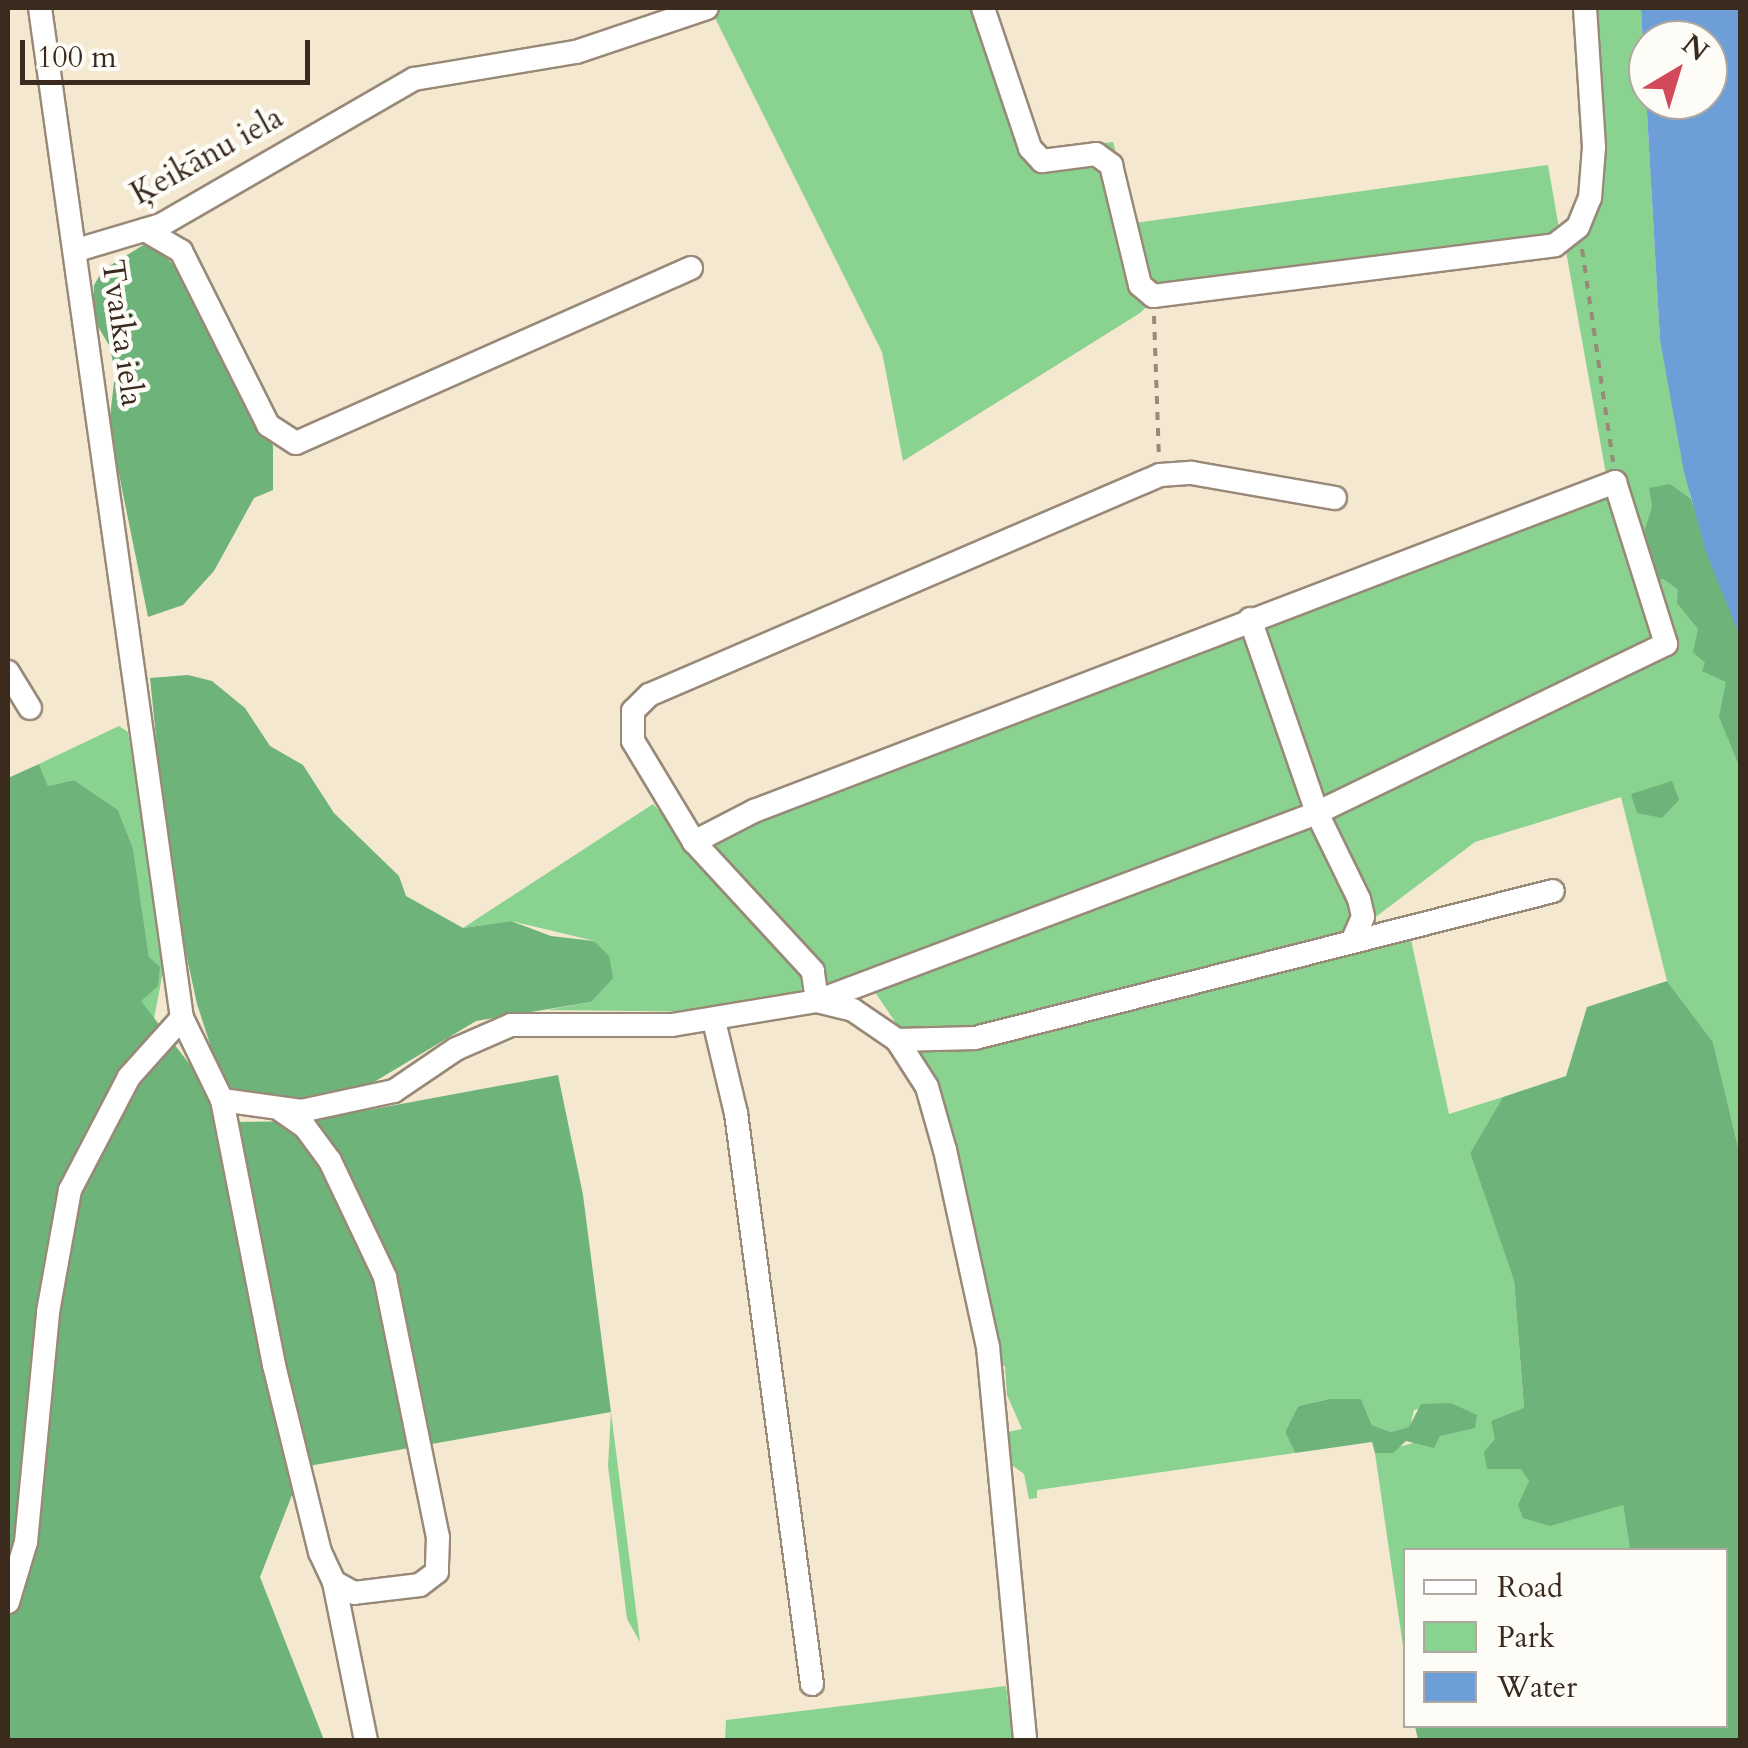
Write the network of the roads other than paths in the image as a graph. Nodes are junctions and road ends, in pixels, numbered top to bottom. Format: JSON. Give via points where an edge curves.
{"nodes":[{"id":1,"x":40,"y":8,"type":"edge"},
{"id":2,"x":707,"y":8,"type":"edge"},
{"id":3,"x":983,"y":8,"type":"edge"},
{"id":4,"x":1585,"y":8,"type":"edge"},
{"id":5,"x":145,"y":230,"type":"junction"},
{"id":6,"x":78,"y":250,"type":"junction"},
{"id":7,"x":692,"y":268,"type":"dead end"},
{"id":8,"x":1335,"y":498,"type":"dead end"},
{"id":9,"x":1250,"y":619,"type":"junction"},
{"id":10,"x":8,"y":672,"type":"edge"},
{"id":11,"x":30,"y":708,"type":"dead end"},
{"id":12,"x":1317,"y":812,"type":"junction"},
{"id":13,"x":694,"y":842,"type":"junction"},
{"id":14,"x":1553,"y":890,"type":"dead end"},
{"id":15,"x":1354,"y":937,"type":"junction"},
{"id":16,"x":817,"y":1001,"type":"junction"},
{"id":17,"x":182,"y":1018,"type":"junction"},
{"id":18,"x":714,"y":1021,"type":"junction"},
{"id":19,"x":898,"y":1040,"type":"junction"},
{"id":20,"x":222,"y":1100,"type":"junction"},
{"id":21,"x":282,"y":1111,"type":"junction"},
{"id":22,"x":334,"y":1582,"type":"junction"},
{"id":23,"x":8,"y":1602,"type":"edge"},
{"id":24,"x":812,"y":1684,"type":"dead end"},
{"id":25,"x":366,"y":1740,"type":"edge"},
{"id":26,"x":1026,"y":1740,"type":"edge"}],
"edges":[{"from":1,"to":6,"type":"street","name":"Tvaika iela"},
{"from":2,"to":5,"type":"street","name":"Ķeikānu iela","via":[[576,52],[414,79]]},
{"from":3,"to":4,"type":"street","via":[[1030,148],[1042,160],[1096,154],[1111,165],[1140,285],[1154,296],[1555,245],[1578,226],[1590,198],[1594,147]]},
{"from":5,"to":6,"type":"street","name":"Ķeikānu iela"},
{"from":5,"to":7,"type":"street","via":[[182,251],[268,425],[296,443]]},
{"from":6,"to":17,"type":"street","name":"Tvaika iela"},
{"from":8,"to":13,"type":"street","via":[[1192,472],[1160,475],[641,701],[630,724],[633,741]]},
{"from":9,"to":12,"type":"street"},
{"from":9,"to":12,"type":"street","via":[[1615,482],[1666,644]]},
{"from":9,"to":13,"type":"street","via":[[742,816]]},
{"from":10,"to":11,"type":"street"},
{"from":12,"to":15,"type":"street","via":[[1359,900],[1363,917]]},
{"from":12,"to":16,"type":"street"},
{"from":13,"to":16,"type":"street","via":[[801,955],[812,971]]},
{"from":14,"to":15,"type":"street"},
{"from":15,"to":19,"type":"street","via":[[975,1038]]},
{"from":16,"to":18,"type":"street"},
{"from":16,"to":19,"type":"street","via":[[853,1010]]},
{"from":17,"to":20,"type":"street","name":"Tvaika iela"},
{"from":17,"to":23,"type":"street","via":[[129,1077],[70,1190],[48,1312],[26,1542]]},
{"from":18,"to":21,"type":"street","via":[[511,1025],[456,1049],[394,1091]]},
{"from":18,"to":24,"type":"street","via":[[736,1113]]},
{"from":19,"to":26,"type":"street","via":[[927,1087],[988,1346]]},
{"from":20,"to":21,"type":"street"},
{"from":20,"to":22,"type":"street","name":"Tvaika iela","via":[[274,1364],[320,1552]]},
{"from":21,"to":22,"type":"street","via":[[305,1127],[330,1161],[385,1277],[438,1537],[437,1572],[420,1585],[354,1594]]},
{"from":22,"to":25,"type":"street","name":"Tvaika iela"}]}
